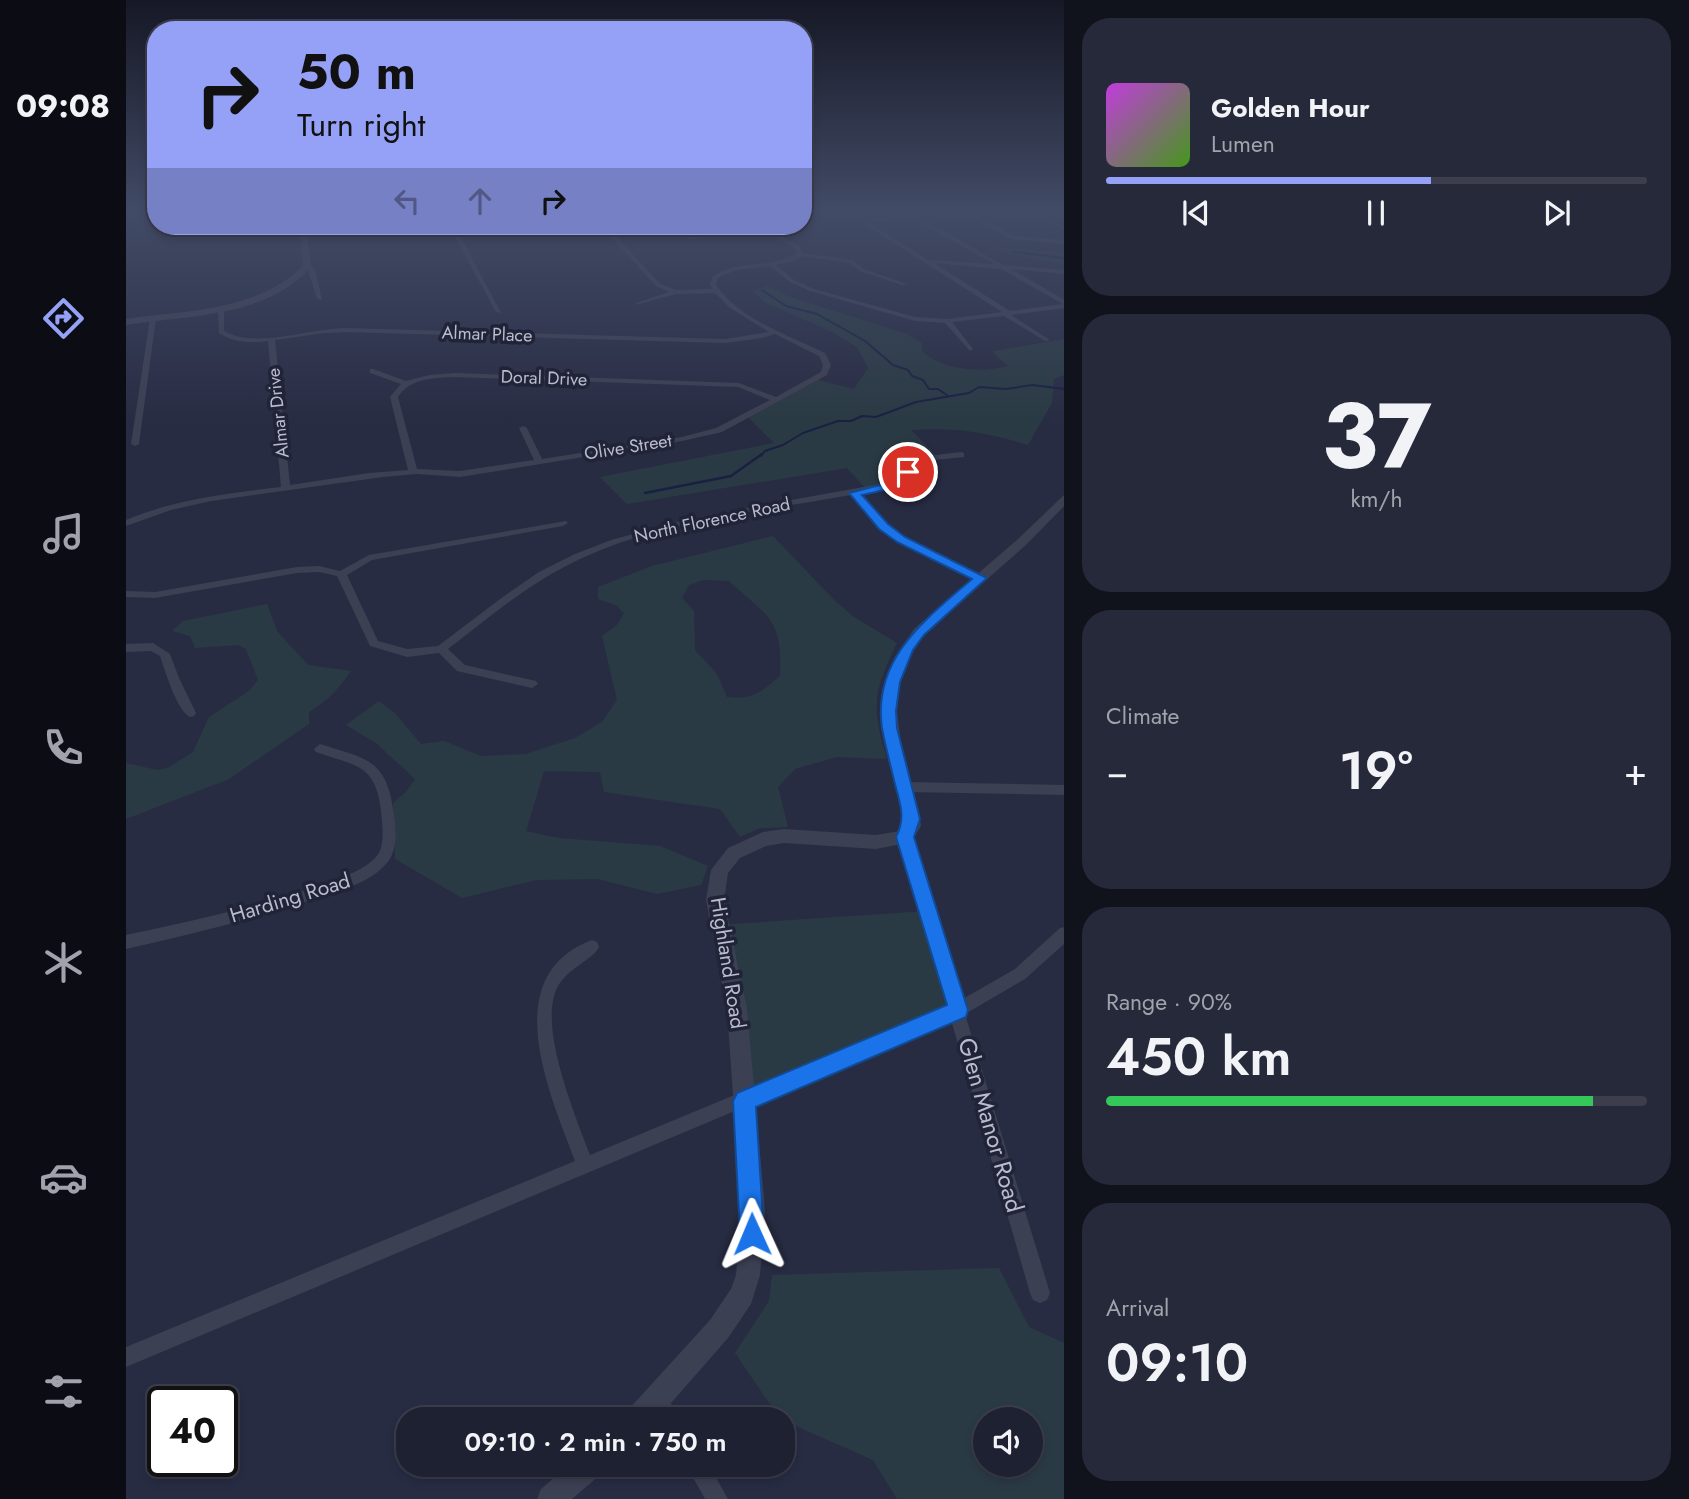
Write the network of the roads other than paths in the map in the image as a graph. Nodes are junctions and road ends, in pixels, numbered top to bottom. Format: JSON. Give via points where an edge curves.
{"nodes":[{"id":1,"x":291,"y":280,"type":"edge"},
{"id":2,"x":315,"y":280,"type":"edge"},
{"id":3,"x":481,"y":280,"type":"edge"},
{"id":4,"x":653,"y":280,"type":"edge"},
{"id":5,"x":714,"y":280,"type":"edge"},
{"id":6,"x":791,"y":280,"type":"edge"},
{"id":7,"x":892,"y":280,"type":"edge"},
{"id":8,"x":956,"y":280,"type":"edge"},
{"id":9,"x":1024,"y":280,"type":"edge"},
{"id":10,"x":904,"y":284,"type":"dead end"},
{"id":11,"x":715,"y":291,"type":"junction"},
{"id":12,"x":675,"y":292,"type":"junction"},
{"id":13,"x":320,"y":299,"type":"dead end"},
{"id":14,"x":638,"y":304,"type":"dead end"},
{"id":15,"x":1064,"y":304,"type":"edge"},
{"id":16,"x":221,"y":309,"type":"junction"},
{"id":17,"x":499,"y":312,"type":"dead end"},
{"id":18,"x":1007,"y":313,"type":"junction"},
{"id":19,"x":153,"y":318,"type":"junction"},
{"id":20,"x":947,"y":321,"type":"junction"},
{"id":21,"x":126,"y":322,"type":"edge"},
{"id":22,"x":778,"y":331,"type":"junction"},
{"id":23,"x":271,"y":338,"type":"junction"},
{"id":24,"x":1047,"y":340,"type":"dead end"},
{"id":25,"x":970,"y":349,"type":"dead end"},
{"id":26,"x":373,"y":371,"type":"dead end"},
{"id":27,"x":407,"y":384,"type":"junction"},
{"id":28,"x":775,"y":399,"type":"junction"},
{"id":29,"x":523,"y":428,"type":"dead end"},
{"id":30,"x":135,"y":444,"type":"dead end"},
{"id":31,"x":961,"y":455,"type":"dead end"},
{"id":32,"x":539,"y":461,"type":"junction"},
{"id":33,"x":413,"y":471,"type":"junction"},
{"id":34,"x":286,"y":488,"type":"junction"},
{"id":35,"x":854,"y":493,"type":"junction"},
{"id":36,"x":1064,"y":498,"type":"edge"},
{"id":37,"x":126,"y":523,"type":"edge"},
{"id":38,"x":563,"y":523,"type":"dead end"},
{"id":39,"x":341,"y":574,"type":"junction"},
{"id":40,"x":981,"y":578,"type":"junction"},
{"id":41,"x":126,"y":594,"type":"edge"},
{"id":42,"x":126,"y":648,"type":"edge"},
{"id":43,"x":441,"y":649,"type":"junction"},
{"id":44,"x":532,"y":684,"type":"dead end"},
{"id":45,"x":190,"y":713,"type":"dead end"},
{"id":46,"x":320,"y":749,"type":"dead end"},
{"id":47,"x":905,"y":787,"type":"junction"},
{"id":48,"x":1064,"y":790,"type":"edge"},
{"id":49,"x":905,"y":837,"type":"junction"},
{"id":50,"x":1064,"y":933,"type":"edge"},
{"id":51,"x":126,"y":942,"type":"edge"},
{"id":52,"x":592,"y":947,"type":"dead end"},
{"id":53,"x":958,"y":1010,"type":"junction"},
{"id":54,"x":744,"y":1101,"type":"junction"},
{"id":55,"x":586,"y":1167,"type":"junction"},
{"id":56,"x":1040,"y":1293,"type":"dead end"},
{"id":57,"x":126,"y":1357,"type":"edge"},
{"id":58,"x":658,"y":1400,"type":"junction"},
{"id":59,"x":651,"y":1407,"type":"edge"},
{"id":60,"x":662,"y":1407,"type":"edge"},
{"id":61,"x":576,"y":1477,"type":"edge"},
{"id":62,"x":704,"y":1477,"type":"edge"},
{"id":63,"x":551,"y":1499,"type":"edge"},
{"id":64,"x":717,"y":1499,"type":"edge"}],
"edges":[{"from":1,"to":16,"type":"street","via":[[266,295]]},
{"from":2,"to":13,"type":"street"},
{"from":3,"to":17,"type":"street"},
{"from":4,"to":12,"type":"street"},
{"from":5,"to":11,"type":"street"},
{"from":6,"to":20,"type":"street","via":[[902,317]]},
{"from":7,"to":10,"type":"street"},
{"from":8,"to":18,"type":"street"},
{"from":9,"to":15,"type":"street"},
{"from":11,"to":12,"type":"street"},
{"from":11,"to":22,"type":"street","name":"Olive Street","via":[[741,312]]},
{"from":12,"to":14,"type":"street"},
{"from":15,"to":18,"type":"street"},
{"from":16,"to":19,"type":"street"},
{"from":16,"to":23,"type":"street","name":"Almar Place","via":[[221,332],[226,337]]},
{"from":18,"to":20,"type":"street"},
{"from":18,"to":24,"type":"street"},
{"from":19,"to":21,"type":"street"},
{"from":19,"to":30,"type":"street"},
{"from":20,"to":25,"type":"street"},
{"from":22,"to":23,"type":"street","name":"Almar Place","via":[[724,341],[339,330]]},
{"from":22,"to":28,"type":"street","name":"Olive Street","via":[[822,355],[827,365],[824,373]]},
{"from":23,"to":34,"type":"street","name":"Almar Drive"},
{"from":26,"to":27,"type":"street"},
{"from":27,"to":28,"type":"street","name":"Doral Drive","via":[[455,375],[739,385]]},
{"from":27,"to":33,"type":"street","via":[[394,397]]},
{"from":28,"to":32,"type":"street","name":"Olive Street","via":[[719,430]]},
{"from":29,"to":32,"type":"street"},
{"from":31,"to":35,"type":"street","name":"North Florence Road","via":[[922,459],[901,481]]},
{"from":32,"to":33,"type":"street","name":"Olive Street","via":[[460,474]]},
{"from":33,"to":34,"type":"street","name":"Olive Street"},
{"from":34,"to":37,"type":"street","name":"Olive Street","via":[[185,504]]},
{"from":35,"to":40,"type":"street","via":[[901,540]]},
{"from":35,"to":43,"type":"street","name":"North Florence Road","via":[[635,534],[576,556]]},
{"from":36,"to":40,"type":"street"},
{"from":38,"to":39,"type":"street","via":[[369,558]]},
{"from":39,"to":41,"type":"street","via":[[297,570],[155,595]]},
{"from":39,"to":43,"type":"street","via":[[373,643],[407,653]]},
{"from":40,"to":47,"type":"street","via":[[919,632],[898,667],[889,711]]},
{"from":42,"to":45,"type":"street","via":[[153,647],[165,654]]},
{"from":43,"to":44,"type":"street","via":[[461,668]]},
{"from":46,"to":51,"type":"street","name":"Harding Road","via":[[369,767],[382,779],[389,839],[379,864],[314,893]]},
{"from":47,"to":48,"type":"street"},
{"from":47,"to":49,"type":"street","via":[[912,819]]},
{"from":49,"to":53,"type":"street","name":"Glen Manor Road"},
{"from":49,"to":54,"type":"street","name":"Highland Road","via":[[876,842],[784,836],[763,839],[734,853],[720,870],[715,900],[737,1009]]},
{"from":50,"to":53,"type":"street","via":[[1020,974]]},
{"from":52,"to":55,"type":"street","via":[[569,960],[555,978],[546,998],[544,1022]]},
{"from":53,"to":54,"type":"street"},
{"from":53,"to":56,"type":"street","name":"Glen Manor Road"},
{"from":54,"to":55,"type":"street"},
{"from":54,"to":58,"type":"street","name":"Highland Road","via":[[752,1210],[748,1275],[742,1295],[719,1329]]},
{"from":55,"to":57,"type":"street"},
{"from":58,"to":59,"type":"street","name":"Highland Road"},
{"from":58,"to":60,"type":"street"},
{"from":61,"to":63,"type":"street"},
{"from":62,"to":64,"type":"street"}]}
